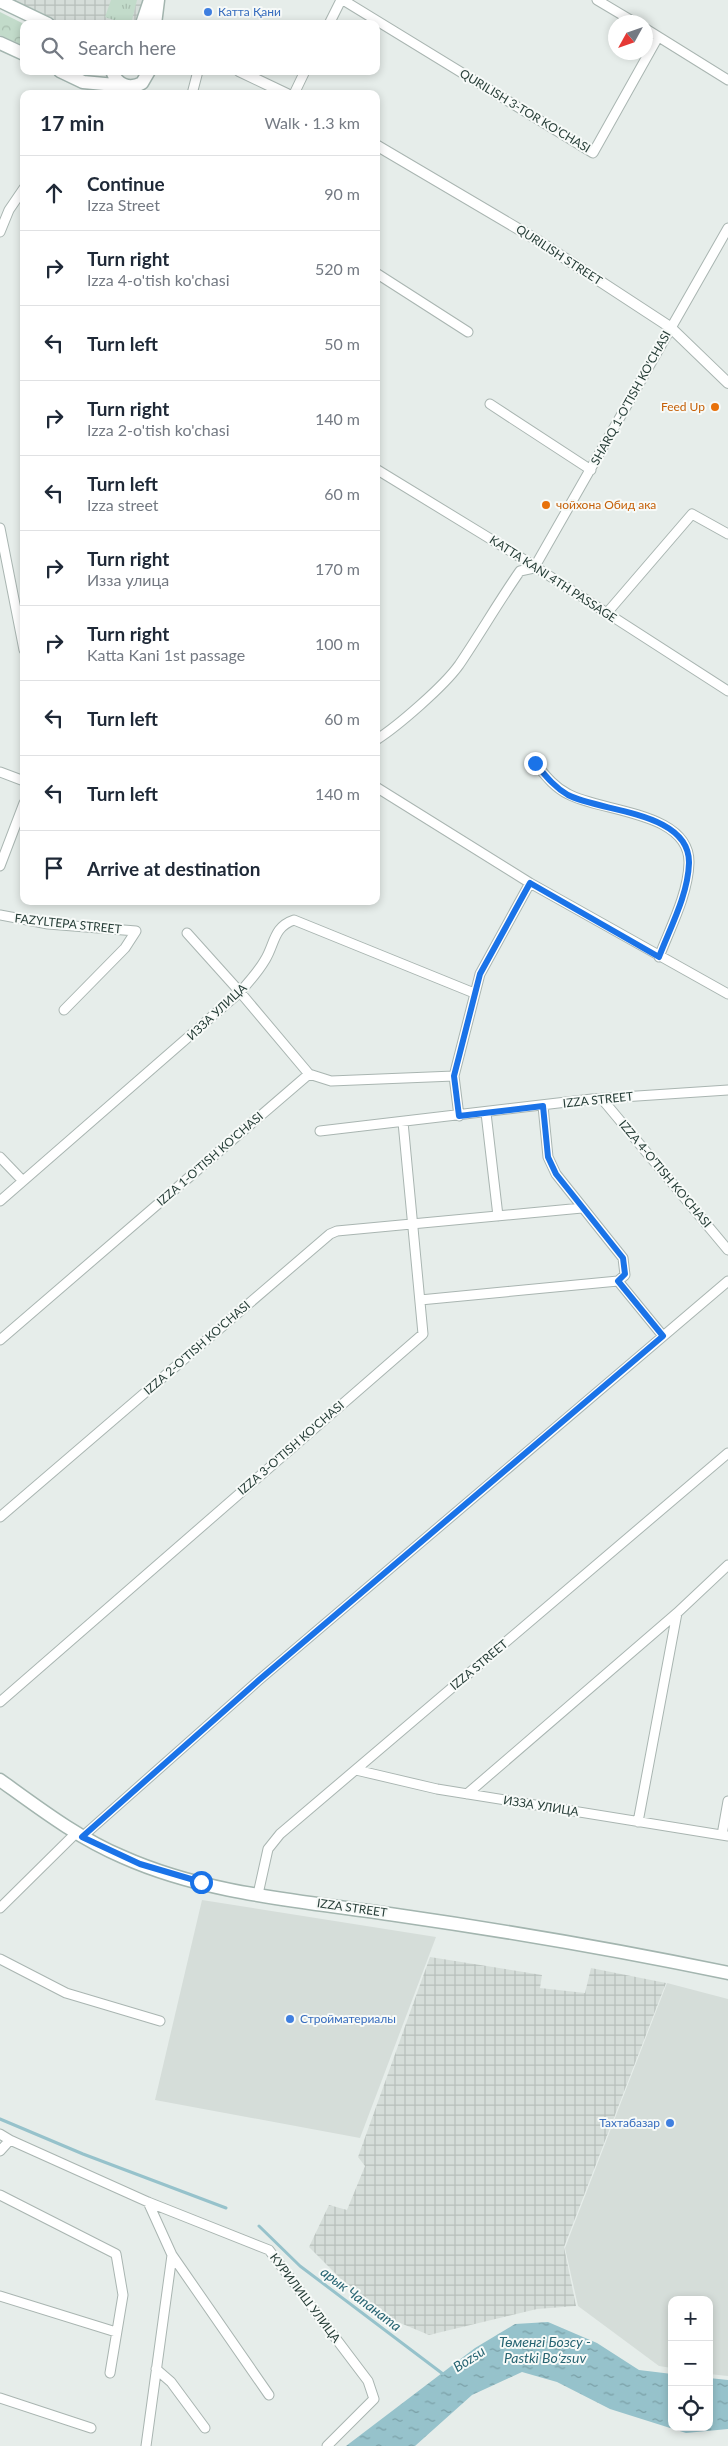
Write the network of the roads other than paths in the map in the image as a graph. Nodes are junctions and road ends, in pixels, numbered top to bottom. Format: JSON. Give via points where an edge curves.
{"nodes":[{"id":1,"x":150,"y":0,"type":"edge"},
{"id":2,"x":158,"y":0,"type":"edge"},
{"id":3,"x":342,"y":0,"type":"edge"},
{"id":4,"x":597,"y":0,"type":"edge"},
{"id":5,"x":0,"y":1,"type":"edge"},
{"id":6,"x":622,"y":15,"type":"edge"},
{"id":7,"x":40,"y":20,"type":"edge"},
{"id":8,"x":143,"y":20,"type":"edge"},
{"id":9,"x":156,"y":20,"type":"edge"},
{"id":10,"x":331,"y":20,"type":"edge"},
{"id":11,"x":375,"y":20,"type":"edge"},
{"id":12,"x":380,"y":23,"type":"edge"},
{"id":13,"x":653,"y":34,"type":"edge"},
{"id":14,"x":658,"y":37,"type":"junction"},
{"id":15,"x":0,"y":43,"type":"edge"},
{"id":16,"x":20,"y":52,"type":"edge"},
{"id":17,"x":68,"y":75,"type":"edge"},
{"id":18,"x":110,"y":75,"type":"edge"},
{"id":19,"x":114,"y":75,"type":"edge"},
{"id":20,"x":147,"y":75,"type":"edge"},
{"id":21,"x":197,"y":75,"type":"edge"},
{"id":22,"x":248,"y":75,"type":"edge"},
{"id":23,"x":303,"y":75,"type":"edge"},
{"id":24,"x":728,"y":80,"type":"edge"},
{"id":25,"x":83,"y":82,"type":"junction"},
{"id":26,"x":126,"y":86,"type":"junction"},
{"id":27,"x":92,"y":90,"type":"edge"},
{"id":28,"x":106,"y":90,"type":"edge"},
{"id":29,"x":193,"y":90,"type":"edge"},
{"id":30,"x":279,"y":90,"type":"edge"},
{"id":31,"x":296,"y":90,"type":"edge"},
{"id":32,"x":380,"y":147,"type":"edge"},
{"id":33,"x":20,"y":194,"type":"edge"},
{"id":34,"x":728,"y":228,"type":"edge"},
{"id":35,"x":0,"y":232,"type":"edge"},
{"id":36,"x":380,"y":276,"type":"edge"},
{"id":37,"x":670,"y":328,"type":"junction"},
{"id":38,"x":468,"y":332,"type":"dead end"},
{"id":39,"x":728,"y":383,"type":"edge"},
{"id":40,"x":490,"y":404,"type":"dead end"},
{"id":41,"x":591,"y":470,"type":"junction"},
{"id":42,"x":380,"y":472,"type":"edge"},
{"id":43,"x":0,"y":528,"type":"edge"},
{"id":44,"x":728,"y":534,"type":"edge"},
{"id":45,"x":534,"y":568,"type":"junction"},
{"id":46,"x":606,"y":614,"type":"junction"},
{"id":47,"x":20,"y":630,"type":"edge"},
{"id":48,"x":728,"y":691,"type":"edge"},
{"id":49,"x":380,"y":737,"type":"edge"},
{"id":50,"x":535,"y":763,"type":"dead end"},
{"id":51,"x":0,"y":772,"type":"edge"},
{"id":52,"x":20,"y":780,"type":"edge"},
{"id":53,"x":380,"y":790,"type":"edge"},
{"id":54,"x":20,"y":814,"type":"edge"},
{"id":55,"x":0,"y":866,"type":"edge"},
{"id":56,"x":530,"y":883,"type":"junction"},
{"id":57,"x":0,"y":915,"type":"edge"},
{"id":58,"x":186,"y":933,"type":"dead end"},
{"id":59,"x":659,"y":957,"type":"junction"},
{"id":60,"x":240,"y":992,"type":"junction"},
{"id":61,"x":474,"y":993,"type":"junction"},
{"id":62,"x":728,"y":994,"type":"edge"},
{"id":63,"x":64,"y":1010,"type":"dead end"},
{"id":64,"x":309,"y":1074,"type":"junction"},
{"id":65,"x":454,"y":1076,"type":"junction"},
{"id":66,"x":728,"y":1090,"type":"edge"},
{"id":67,"x":602,"y":1098,"type":"junction"},
{"id":68,"x":543,"y":1106,"type":"junction"},
{"id":69,"x":486,"y":1113,"type":"junction"},
{"id":70,"x":459,"y":1116,"type":"junction"},
{"id":71,"x":403,"y":1122,"type":"junction"},
{"id":72,"x":320,"y":1132,"type":"dead end"},
{"id":73,"x":0,"y":1157,"type":"edge"},
{"id":74,"x":23,"y":1181,"type":"junction"},
{"id":75,"x":0,"y":1201,"type":"edge"},
{"id":76,"x":582,"y":1208,"type":"junction"},
{"id":77,"x":498,"y":1216,"type":"junction"},
{"id":78,"x":413,"y":1222,"type":"junction"},
{"id":79,"x":728,"y":1250,"type":"edge"},
{"id":80,"x":618,"y":1281,"type":"junction"},
{"id":81,"x":728,"y":1281,"type":"edge"},
{"id":82,"x":420,"y":1300,"type":"junction"},
{"id":83,"x":663,"y":1336,"type":"junction"},
{"id":84,"x":0,"y":1340,"type":"edge"},
{"id":85,"x":728,"y":1453,"type":"edge"},
{"id":86,"x":0,"y":1517,"type":"edge"},
{"id":87,"x":728,"y":1565,"type":"edge"},
{"id":88,"x":676,"y":1613,"type":"junction"},
{"id":89,"x":0,"y":1702,"type":"edge"},
{"id":90,"x":356,"y":1770,"type":"junction"},
{"id":91,"x":0,"y":1780,"type":"edge"},
{"id":92,"x":467,"y":1794,"type":"junction"},
{"id":93,"x":728,"y":1801,"type":"edge"},
{"id":94,"x":638,"y":1822,"type":"junction"},
{"id":95,"x":79,"y":1835,"type":"junction"},
{"id":96,"x":725,"y":1836,"type":"edge"},
{"id":97,"x":258,"y":1894,"type":"junction"},
{"id":98,"x":0,"y":1908,"type":"edge"},
{"id":99,"x":0,"y":1959,"type":"edge"},
{"id":100,"x":728,"y":1973,"type":"edge"},
{"id":101,"x":160,"y":2021,"type":"dead end"},
{"id":102,"x":0,"y":2134,"type":"edge"},
{"id":103,"x":10,"y":2140,"type":"junction"},
{"id":104,"x":0,"y":2151,"type":"edge"},
{"id":105,"x":0,"y":2195,"type":"edge"},
{"id":106,"x":148,"y":2202,"type":"junction"},
{"id":107,"x":172,"y":2256,"type":"junction"},
{"id":108,"x":0,"y":2296,"type":"edge"},
{"id":109,"x":116,"y":2332,"type":"junction"},
{"id":110,"x":156,"y":2369,"type":"junction"},
{"id":111,"x":110,"y":2373,"type":"dead end"},
{"id":112,"x":269,"y":2395,"type":"dead end"},
{"id":113,"x":0,"y":2398,"type":"edge"},
{"id":114,"x":91,"y":2428,"type":"dead end"},
{"id":115,"x":205,"y":2428,"type":"dead end"},
{"id":116,"x":146,"y":2446,"type":"edge"},
{"id":117,"x":327,"y":2446,"type":"edge"}],
"edges":[{"from":1,"to":8,"type":"main road"},
{"from":2,"to":9,"type":"main road"},
{"from":3,"to":10,"type":"street"},
{"from":3,"to":11,"type":"street","name":"QURILISH 3-TOR KO'CHASI"},
{"from":4,"to":6,"type":"street"},
{"from":5,"to":7,"type":"main road"},
{"from":12,"to":14,"type":"street","name":"QURILISH 3-TOR KO'CHASI","via":[[593,153]]},
{"from":13,"to":14,"type":"street"},
{"from":14,"to":24,"type":"street"},
{"from":15,"to":16,"type":"main road"},
{"from":17,"to":25,"type":"main road"},
{"from":18,"to":28,"type":"street"},
{"from":19,"to":26,"type":"main road"},
{"from":20,"to":26,"type":"main road","via":[[142,83]]},
{"from":21,"to":29,"type":"street"},
{"from":22,"to":30,"type":"street"},
{"from":23,"to":31,"type":"street"},
{"from":25,"to":27,"type":"main road"},
{"from":25,"to":28,"type":"main road"},
{"from":26,"to":28,"type":"main road"},
{"from":32,"to":37,"type":"street","name":"QURILISH STREET","via":[[537,240]]},
{"from":33,"to":35,"type":"street"},
{"from":34,"to":37,"type":"street","name":"SHARQ 1-O'TISH KO'CHASI"},
{"from":36,"to":38,"type":"street"},
{"from":37,"to":39,"type":"street","name":"QURILISH STREET"},
{"from":37,"to":41,"type":"street","name":"SHARQ 1-O'TISH KO'CHASI"},
{"from":40,"to":41,"type":"street"},
{"from":41,"to":45,"type":"street","name":"SHARQ 1-O'TISH KO'CHASI"},
{"from":42,"to":45,"type":"street","name":"KATTA KANI 4TH PASSAGE"},
{"from":43,"to":47,"type":"street"},
{"from":44,"to":46,"type":"street","via":[[692,514]]},
{"from":45,"to":46,"type":"street","name":"KATTA KANI 4TH PASSAGE"},
{"from":45,"to":49,"type":"street","via":[[520,571],[446,681]]},
{"from":46,"to":48,"type":"street","name":"KATTA KANI 4TH PASSAGE"},
{"from":50,"to":59,"type":"street","via":[[553,784],[567,794],[653,819],[672,831],[684,846],[689,861],[688,871]]},
{"from":51,"to":52,"type":"street"},
{"from":53,"to":56,"type":"street"},
{"from":54,"to":55,"type":"street"},
{"from":56,"to":59,"type":"street"},
{"from":56,"to":61,"type":"street","via":[[480,974]]},
{"from":57,"to":63,"type":"street","name":"FAZYLTEPA STREET","via":[[48,924],[136,931],[125,948]]},
{"from":58,"to":60,"type":"street"},
{"from":59,"to":62,"type":"street"},
{"from":60,"to":61,"type":"street","name":"ИЗЗА УЛИЦА","via":[[266,960],[278,929],[294,920]]},
{"from":60,"to":64,"type":"street"},
{"from":60,"to":74,"type":"street","name":"ИЗЗА УЛИЦА"},
{"from":61,"to":65,"type":"street"},
{"from":64,"to":65,"type":"street","via":[[331,1081]]},
{"from":64,"to":84,"type":"street","name":"IZZA 1-O'TISH KO'CHASI"},
{"from":65,"to":70,"type":"street"},
{"from":66,"to":67,"type":"street","name":"IZZA STREET"},
{"from":67,"to":68,"type":"street","name":"IZZA STREET"},
{"from":67,"to":79,"type":"street","name":"IZZA 4-O'TISH KO'CHASI"},
{"from":68,"to":69,"type":"street","name":"IZZA STREET"},
{"from":68,"to":76,"type":"street","via":[[548,1157],[556,1174]]},
{"from":69,"to":70,"type":"street","name":"IZZA STREET"},
{"from":69,"to":77,"type":"street"},
{"from":70,"to":71,"type":"street","name":"IZZA STREET"},
{"from":71,"to":72,"type":"street","name":"IZZA STREET"},
{"from":71,"to":78,"type":"street","name":"IZZA 3-O'TISH KO'CHASI"},
{"from":73,"to":74,"type":"street"},
{"from":74,"to":75,"type":"street","name":"ИЗЗА УЛИЦА"},
{"from":76,"to":77,"type":"street","name":"IZZA 2-O'TISH KO'CHASI"},
{"from":76,"to":80,"type":"street","via":[[623,1258],[625,1274]]},
{"from":77,"to":78,"type":"street","name":"IZZA 2-O'TISH KO'CHASI"},
{"from":78,"to":82,"type":"street","name":"IZZA 3-O'TISH KO'CHASI"},
{"from":78,"to":86,"type":"street","name":"IZZA 2-O'TISH KO'CHASI","via":[[337,1230],[330,1234]]},
{"from":80,"to":82,"type":"street"},
{"from":80,"to":83,"type":"street"},
{"from":81,"to":83,"type":"street"},
{"from":82,"to":89,"type":"street","name":"IZZA 3-O'TISH KO'CHASI","via":[[423,1334]]},
{"from":83,"to":95,"type":"street"},
{"from":85,"to":90,"type":"street","name":"IZZA STREET"},
{"from":87,"to":88,"type":"street"},
{"from":88,"to":92,"type":"street"},
{"from":88,"to":94,"type":"street"},
{"from":90,"to":92,"type":"street","name":"ИЗЗА УЛИЦА"},
{"from":90,"to":97,"type":"street","name":"IZZA STREET","via":[[280,1834],[268,1849]]},
{"from":91,"to":95,"type":"main road","name":"IZZA STREET"},
{"from":92,"to":94,"type":"street","name":"ИЗЗА УЛИЦА"},
{"from":93,"to":96,"type":"street"},
{"from":94,"to":96,"type":"street","name":"ИЗЗА УЛИЦА"},
{"from":95,"to":97,"type":"main road","name":"IZZA STREET","via":[[160,1871]]},
{"from":95,"to":98,"type":"street"},
{"from":97,"to":100,"type":"main road","name":"IZZA STREET","via":[[435,1920]]},
{"from":99,"to":101,"type":"street","via":[[66,1993]]},
{"from":102,"to":103,"type":"street","name":"КУРИЛИШ УЛИЦА"},
{"from":103,"to":104,"type":"street"},
{"from":103,"to":106,"type":"street","name":"КУРИЛИШ УЛИЦА"},
{"from":105,"to":109,"type":"street","via":[[116,2254],[123,2295]]},
{"from":106,"to":107,"type":"street"},
{"from":106,"to":117,"type":"street","name":"КУРИЛИШ УЛИЦА","via":[[269,2250],[368,2381],[374,2400]]},
{"from":107,"to":110,"type":"street"},
{"from":107,"to":112,"type":"street"},
{"from":108,"to":109,"type":"street"},
{"from":109,"to":111,"type":"street"},
{"from":110,"to":115,"type":"street","via":[[171,2382]]},
{"from":110,"to":116,"type":"street"},
{"from":113,"to":114,"type":"street"}]}
